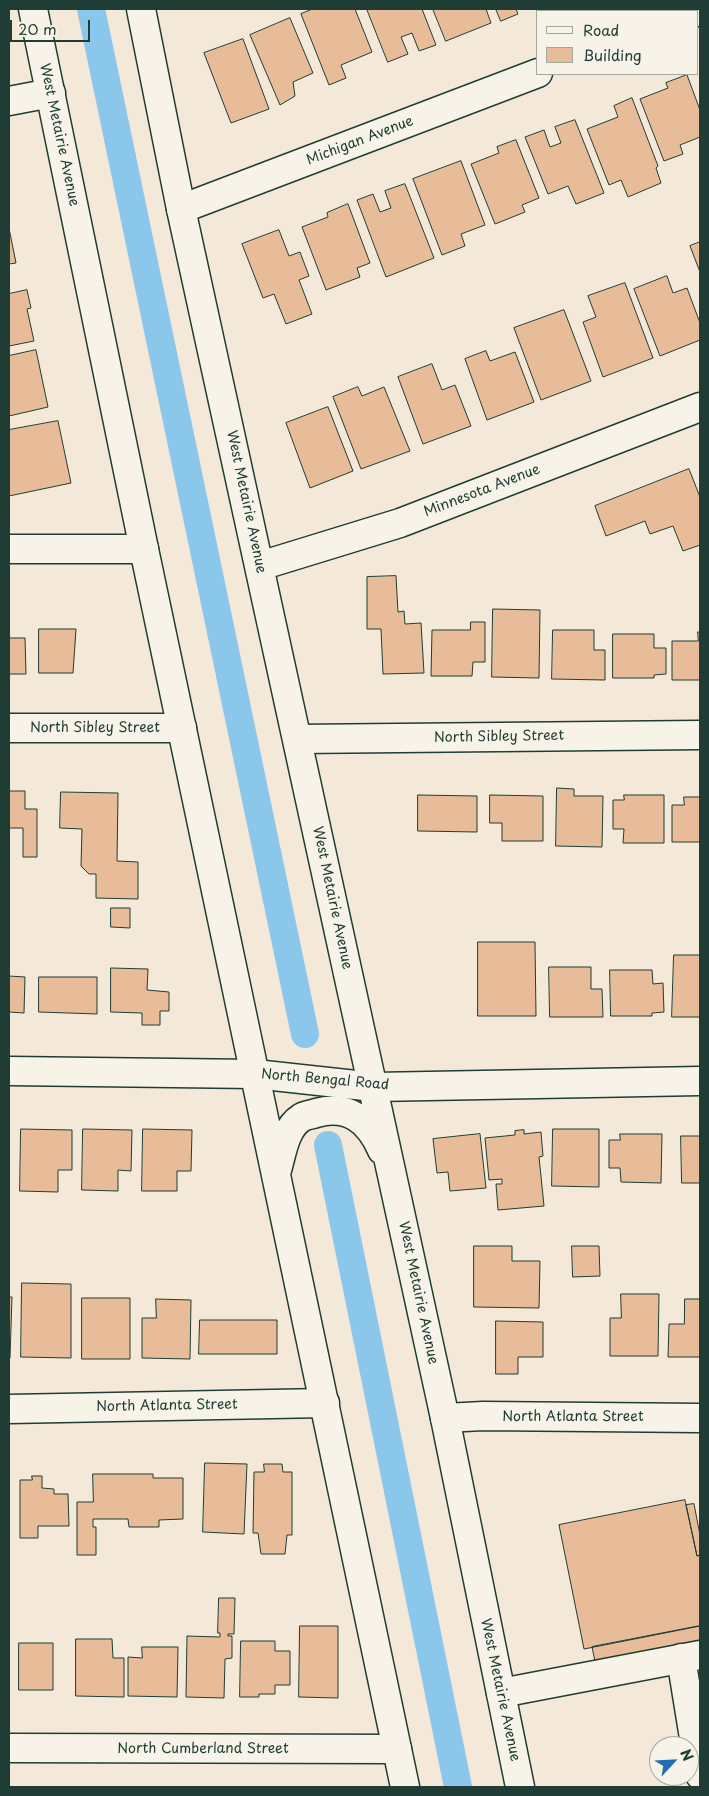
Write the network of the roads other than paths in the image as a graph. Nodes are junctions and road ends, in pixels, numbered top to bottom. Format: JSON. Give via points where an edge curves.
{"nodes":[{"id":1,"x":33,"y":9,"type":"edge"},
{"id":2,"x":141,"y":9,"type":"edge"},
{"id":3,"x":536,"y":74,"type":"edge"},
{"id":4,"x":51,"y":92,"type":"junction"},
{"id":5,"x":9,"y":101,"type":"edge"},
{"id":6,"x":181,"y":209,"type":"junction"},
{"id":7,"x":700,"y":407,"type":"edge"},
{"id":8,"x":9,"y":549,"type":"edge"},
{"id":9,"x":144,"y":549,"type":"junction"},
{"id":10,"x":260,"y":566,"type":"junction"},
{"id":11,"x":9,"y":728,"type":"edge"},
{"id":12,"x":182,"y":728,"type":"junction"},
{"id":13,"x":700,"y":735,"type":"edge"},
{"id":14,"x":298,"y":738,"type":"junction"},
{"id":15,"x":9,"y":1072,"type":"edge"},
{"id":16,"x":255,"y":1074,"type":"junction"},
{"id":17,"x":700,"y":1081,"type":"edge"},
{"id":18,"x":374,"y":1087,"type":"junction"},
{"id":19,"x":276,"y":1173,"type":"junction"},
{"id":20,"x":392,"y":1174,"type":"junction"},
{"id":21,"x":325,"y":1403,"type":"junction"},
{"id":22,"x":9,"y":1409,"type":"edge"},
{"id":23,"x":445,"y":1418,"type":"junction"},
{"id":24,"x":700,"y":1418,"type":"edge"},
{"id":25,"x":691,"y":1657,"type":"edge"},
{"id":26,"x":501,"y":1693,"type":"junction"},
{"id":27,"x":9,"y":1748,"type":"edge"},
{"id":28,"x":398,"y":1749,"type":"junction"},
{"id":29,"x":700,"y":1775,"type":"edge"},
{"id":30,"x":405,"y":1787,"type":"edge"},
{"id":31,"x":520,"y":1787,"type":"edge"}],
"edges":[{"from":1,"to":4,"type":"main road","name":"West Metairie Avenue"},
{"from":2,"to":6,"type":"main road","name":"West Metairie Avenue"},
{"from":3,"to":6,"type":"main road","name":"Michigan Avenue"},
{"from":4,"to":5,"type":"main road"},
{"from":4,"to":9,"type":"main road","name":"West Metairie Avenue"},
{"from":6,"to":10,"type":"main road","name":"West Metairie Avenue"},
{"from":7,"to":10,"type":"main road","name":"Minnesota Avenue","via":[[400,523]]},
{"from":8,"to":9,"type":"main road"},
{"from":9,"to":12,"type":"main road","name":"West Metairie Avenue"},
{"from":10,"to":14,"type":"main road","name":"West Metairie Avenue"},
{"from":11,"to":12,"type":"main road","name":"North Sibley Street"},
{"from":12,"to":16,"type":"main road","name":"West Metairie Avenue"},
{"from":13,"to":14,"type":"main road","name":"North Sibley Street"},
{"from":14,"to":18,"type":"main road","name":"West Metairie Avenue"},
{"from":15,"to":16,"type":"main road","name":"North Bengal Road"},
{"from":16,"to":18,"type":"main road","name":"North Bengal Road"},
{"from":16,"to":19,"type":"main road","name":"West Metairie Avenue"},
{"from":17,"to":18,"type":"main road","name":"North Bengal Road"},
{"from":18,"to":20,"type":"main road","name":"West Metairie Avenue"},
{"from":19,"to":20,"type":"main road","via":[[286,1135],[301,1118],[332,1109],[356,1114],[377,1139]]},
{"from":19,"to":21,"type":"main road","name":"West Metairie Avenue"},
{"from":20,"to":23,"type":"main road","name":"West Metairie Avenue"},
{"from":21,"to":22,"type":"main road","name":"North Atlanta Street"},
{"from":21,"to":28,"type":"main road","name":"West Metairie Avenue"},
{"from":23,"to":24,"type":"main road","name":"North Atlanta Street"},
{"from":23,"to":26,"type":"main road","name":"West Metairie Avenue"},
{"from":25,"to":26,"type":"main road"},
{"from":25,"to":29,"type":"main road"},
{"from":26,"to":31,"type":"main road","name":"West Metairie Avenue"},
{"from":27,"to":28,"type":"main road","name":"North Cumberland Street"},
{"from":28,"to":30,"type":"main road","name":"West Metairie Avenue"}]}
